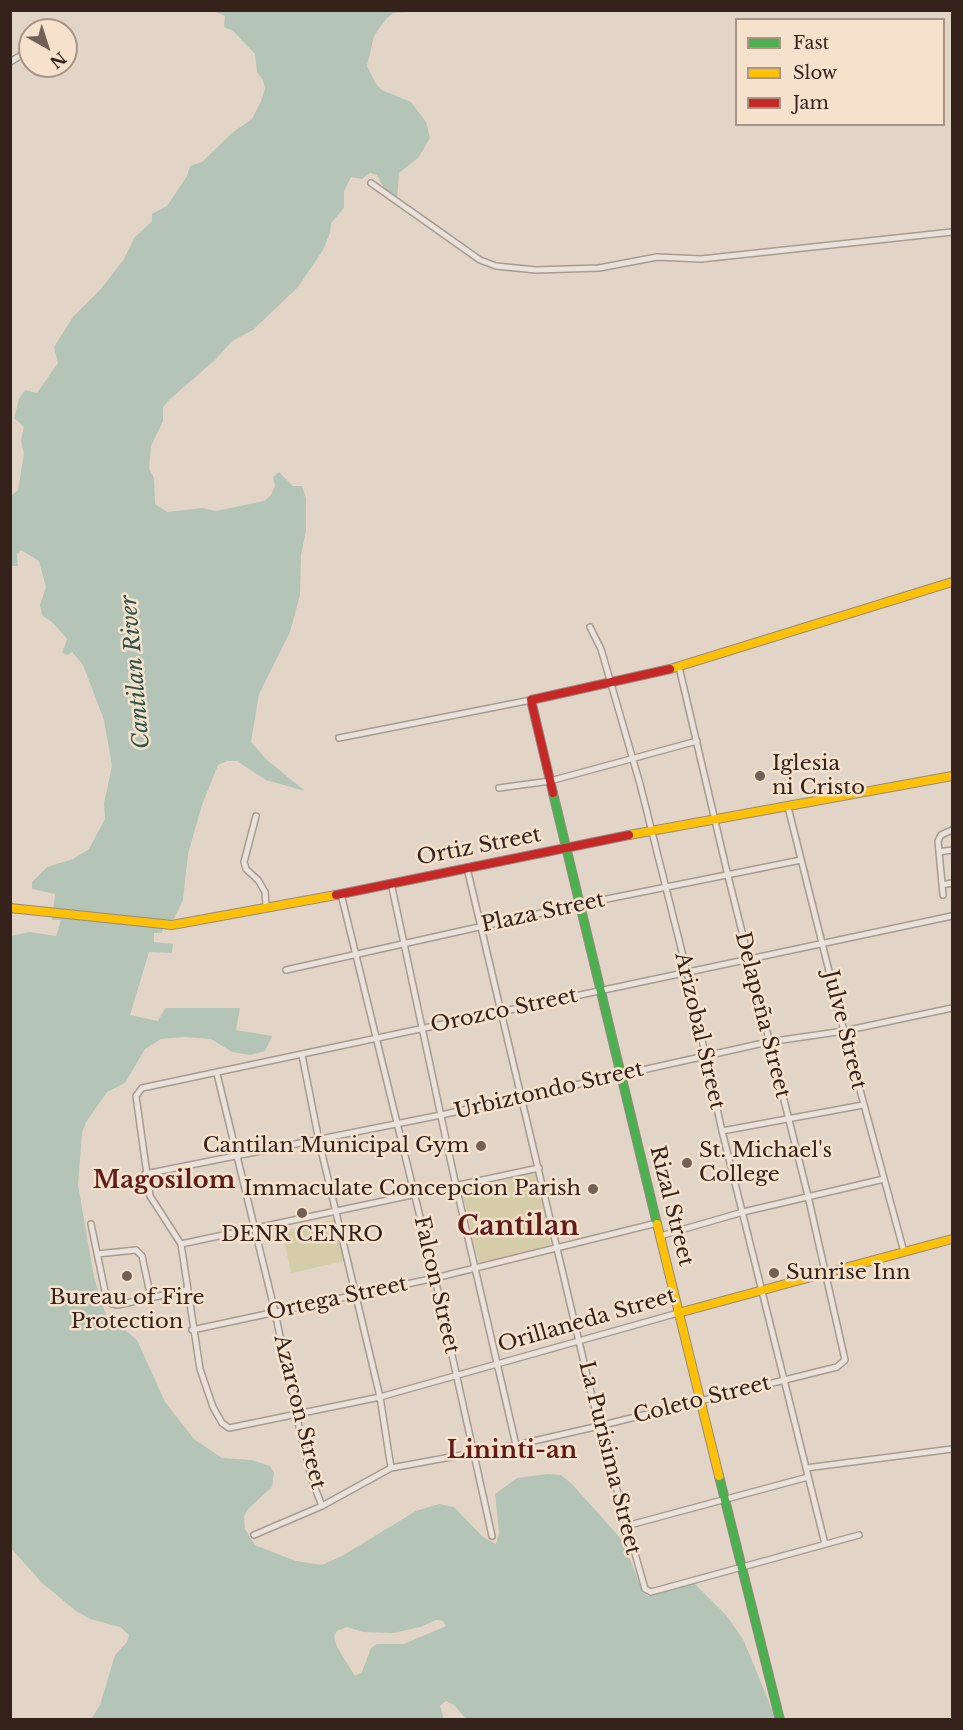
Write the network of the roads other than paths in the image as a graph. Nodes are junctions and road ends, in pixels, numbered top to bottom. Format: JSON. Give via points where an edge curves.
{"nodes":[{"id":1,"x":371,"y":183,"type":"dead end"},
{"id":2,"x":952,"y":232,"type":"edge"},
{"id":3,"x":952,"y":582,"type":"edge"},
{"id":4,"x":590,"y":627,"type":"dead end"},
{"id":5,"x":680,"y":667,"type":"junction"},
{"id":6,"x":612,"y":684,"type":"junction"},
{"id":7,"x":531,"y":700,"type":"junction"},
{"id":8,"x":339,"y":738,"type":"dead end"},
{"id":9,"x":697,"y":741,"type":"junction"},
{"id":10,"x":632,"y":757,"type":"junction"},
{"id":11,"x":952,"y":776,"type":"edge"},
{"id":12,"x":550,"y":781,"type":"junction"},
{"id":13,"x":500,"y":788,"type":"dead end"},
{"id":14,"x":788,"y":807,"type":"junction"},
{"id":15,"x":256,"y":816,"type":"dead end"},
{"id":16,"x":716,"y":820,"type":"junction"},
{"id":17,"x":952,"y":830,"type":"edge"},
{"id":18,"x":651,"y":831,"type":"junction"},
{"id":19,"x":568,"y":848,"type":"junction"},
{"id":20,"x":952,"y":850,"type":"edge"},
{"id":21,"x":939,"y":852,"type":"junction"},
{"id":22,"x":801,"y":860,"type":"junction"},
{"id":23,"x":467,"y":868,"type":"junction"},
{"id":24,"x":728,"y":876,"type":"junction"},
{"id":25,"x":391,"y":883,"type":"junction"},
{"id":26,"x":952,"y":883,"type":"edge"},
{"id":27,"x":942,"y":885,"type":"junction"},
{"id":28,"x":664,"y":887,"type":"junction"},
{"id":29,"x":341,"y":894,"type":"junction"},
{"id":30,"x":943,"y":895,"type":"dead end"},
{"id":31,"x":582,"y":904,"type":"junction"},
{"id":32,"x":266,"y":906,"type":"junction"},
{"id":33,"x":10,"y":908,"type":"edge"},
{"id":34,"x":952,"y":916,"type":"edge"},
{"id":35,"x":481,"y":926,"type":"junction"},
{"id":36,"x":403,"y":943,"type":"junction"},
{"id":37,"x":823,"y":943,"type":"junction"},
{"id":38,"x":356,"y":953,"type":"junction"},
{"id":39,"x":748,"y":958,"type":"junction"},
{"id":40,"x":286,"y":970,"type":"dead end"},
{"id":41,"x":687,"y":972,"type":"junction"},
{"id":42,"x":602,"y":990,"type":"junction"},
{"id":43,"x":952,"y":1008,"type":"edge"},
{"id":44,"x":503,"y":1010,"type":"junction"},
{"id":45,"x":422,"y":1028,"type":"junction"},
{"id":46,"x":844,"y":1031,"type":"junction"},
{"id":47,"x":377,"y":1039,"type":"junction"},
{"id":48,"x":768,"y":1042,"type":"junction"},
{"id":49,"x":302,"y":1055,"type":"junction"},
{"id":50,"x":706,"y":1057,"type":"junction"},
{"id":51,"x":217,"y":1074,"type":"junction"},
{"id":52,"x":620,"y":1074,"type":"junction"},
{"id":53,"x":522,"y":1097,"type":"junction"},
{"id":54,"x":863,"y":1105,"type":"junction"},
{"id":55,"x":441,"y":1115,"type":"junction"},
{"id":56,"x":787,"y":1119,"type":"junction"},
{"id":57,"x":396,"y":1123,"type":"junction"},
{"id":58,"x":722,"y":1131,"type":"junction"},
{"id":59,"x":319,"y":1141,"type":"junction"},
{"id":60,"x":236,"y":1157,"type":"junction"},
{"id":61,"x":538,"y":1168,"type":"junction"},
{"id":62,"x":145,"y":1174,"type":"junction"},
{"id":63,"x":884,"y":1179,"type":"junction"},
{"id":64,"x":456,"y":1186,"type":"junction"},
{"id":65,"x":415,"y":1195,"type":"junction"},
{"id":66,"x":808,"y":1196,"type":"junction"},
{"id":67,"x":335,"y":1211,"type":"junction"},
{"id":68,"x":743,"y":1212,"type":"junction"},
{"id":69,"x":657,"y":1223,"type":"junction"},
{"id":70,"x":91,"y":1224,"type":"dead end"},
{"id":71,"x":255,"y":1229,"type":"junction"},
{"id":72,"x":660,"y":1236,"type":"junction"},
{"id":73,"x":952,"y":1239,"type":"edge"},
{"id":74,"x":181,"y":1244,"type":"junction"},
{"id":75,"x":556,"y":1250,"type":"junction"},
{"id":76,"x":904,"y":1252,"type":"junction"},
{"id":77,"x":97,"y":1254,"type":"junction"},
{"id":78,"x":476,"y":1269,"type":"junction"},
{"id":79,"x":826,"y":1273,"type":"junction"},
{"id":80,"x":435,"y":1278,"type":"junction"},
{"id":81,"x":186,"y":1290,"type":"junction"},
{"id":82,"x":764,"y":1291,"type":"junction"},
{"id":83,"x":356,"y":1295,"type":"junction"},
{"id":84,"x":151,"y":1298,"type":"junction"},
{"id":85,"x":275,"y":1312,"type":"junction"},
{"id":86,"x":678,"y":1313,"type":"junction"},
{"id":87,"x":192,"y":1330,"type":"junction"},
{"id":88,"x":580,"y":1341,"type":"junction"},
{"id":89,"x":844,"y":1362,"type":"joint"},
{"id":90,"x":496,"y":1365,"type":"junction"},
{"id":91,"x":458,"y":1376,"type":"junction"},
{"id":92,"x":783,"y":1380,"type":"junction"},
{"id":93,"x":380,"y":1397,"type":"junction"},
{"id":94,"x":700,"y":1402,"type":"junction"},
{"id":95,"x":296,"y":1414,"type":"junction"},
{"id":96,"x":599,"y":1426,"type":"junction"},
{"id":97,"x":516,"y":1445,"type":"junction"},
{"id":98,"x":952,"y":1449,"type":"edge"},
{"id":99,"x":474,"y":1452,"type":"junction"},
{"id":100,"x":391,"y":1468,"type":"junction"},
{"id":101,"x":806,"y":1468,"type":"junction"},
{"id":102,"x":808,"y":1477,"type":"junction"},
{"id":103,"x":724,"y":1499,"type":"junction"},
{"id":104,"x":322,"y":1506,"type":"junction"},
{"id":105,"x":626,"y":1526,"type":"junction"},
{"id":106,"x":254,"y":1535,"type":"dead end"},
{"id":107,"x":859,"y":1535,"type":"dead end"},
{"id":108,"x":492,"y":1536,"type":"dead end"},
{"id":109,"x":825,"y":1544,"type":"junction"},
{"id":110,"x":742,"y":1566,"type":"junction"},
{"id":111,"x":780,"y":1719,"type":"edge"}],
"edges":[{"from":1,"to":2,"type":"street","via":[[480,260],[496,266],[536,270],[599,268],[657,257],[701,259]]},
{"from":3,"to":5,"type":"street"},
{"from":4,"to":6,"type":"street","name":"Arizobal Street"},
{"from":5,"to":6,"type":"street"},
{"from":5,"to":9,"type":"street","name":"Delapeña Street"},
{"from":6,"to":7,"type":"street"},
{"from":6,"to":10,"type":"street","name":"Arizobal Street"},
{"from":7,"to":8,"type":"street"},
{"from":7,"to":12,"type":"street","name":"Rizal Street"},
{"from":9,"to":10,"type":"street"},
{"from":9,"to":16,"type":"street","name":"Delapeña Street"},
{"from":10,"to":12,"type":"street"},
{"from":10,"to":18,"type":"street","name":"Arizobal Street"},
{"from":11,"to":14,"type":"street","name":"Ortiz Street"},
{"from":12,"to":13,"type":"street"},
{"from":12,"to":19,"type":"street","name":"Rizal Street"},
{"from":14,"to":16,"type":"street","name":"Ortiz Street"},
{"from":14,"to":22,"type":"street","name":"Julve Street"},
{"from":15,"to":32,"type":"street","via":[[244,862],[265,892]]},
{"from":16,"to":18,"type":"street","name":"Ortiz Street"},
{"from":16,"to":24,"type":"street","name":"Delapeña Street"},
{"from":17,"to":21,"type":"street","via":[[939,837]]},
{"from":18,"to":19,"type":"street","name":"Ortiz Street"},
{"from":18,"to":28,"type":"street","name":"Arizobal Street"},
{"from":19,"to":23,"type":"street","name":"Ortiz Street"},
{"from":19,"to":31,"type":"street","name":"Rizal Street"},
{"from":20,"to":21,"type":"street"},
{"from":21,"to":27,"type":"street"},
{"from":22,"to":24,"type":"street","name":"Plaza Street"},
{"from":22,"to":37,"type":"street","name":"Julve Street"},
{"from":23,"to":25,"type":"street","name":"Ortiz Street"},
{"from":23,"to":35,"type":"street","name":"La Purisima Street"},
{"from":24,"to":28,"type":"street","name":"Plaza Street"},
{"from":24,"to":39,"type":"street","name":"Delapeña Street"},
{"from":25,"to":29,"type":"street","name":"Ortiz Street"},
{"from":25,"to":36,"type":"street"},
{"from":26,"to":27,"type":"street"},
{"from":27,"to":30,"type":"street"},
{"from":28,"to":31,"type":"street","name":"Plaza Street"},
{"from":28,"to":41,"type":"street","name":"Arizobal Street"},
{"from":29,"to":32,"type":"street","name":"Ortiz Street"},
{"from":29,"to":38,"type":"street","name":"Falcon Street"},
{"from":31,"to":35,"type":"street","name":"Plaza Street"},
{"from":31,"to":42,"type":"street","name":"Rizal Street"},
{"from":32,"to":33,"type":"street","name":"Ortiz Street","via":[[165,926]]},
{"from":34,"to":37,"type":"street","name":"Orozco Street"},
{"from":35,"to":36,"type":"street","name":"Plaza Street"},
{"from":35,"to":44,"type":"street","name":"La Purisima Street"},
{"from":36,"to":38,"type":"street","name":"Plaza Street"},
{"from":36,"to":45,"type":"street"},
{"from":37,"to":39,"type":"street","name":"Orozco Street"},
{"from":37,"to":46,"type":"street","name":"Julve Street"},
{"from":38,"to":40,"type":"street","name":"Plaza Street"},
{"from":38,"to":47,"type":"street","name":"Falcon Street"},
{"from":39,"to":41,"type":"street","name":"Orozco Street"},
{"from":39,"to":48,"type":"street","name":"Delapeña Street"},
{"from":41,"to":42,"type":"street","name":"Orozco Street"},
{"from":41,"to":50,"type":"street","name":"Arizobal Street"},
{"from":42,"to":44,"type":"street","name":"Orozco Street"},
{"from":42,"to":52,"type":"street","name":"Rizal Street"},
{"from":43,"to":46,"type":"street","name":"Urbiztondo Street"},
{"from":44,"to":45,"type":"street","name":"Orozco Street"},
{"from":44,"to":53,"type":"street","name":"La Purisima Street"},
{"from":45,"to":47,"type":"street","name":"Orozco Street"},
{"from":45,"to":55,"type":"street"},
{"from":46,"to":48,"type":"street","name":"Urbiztondo Street"},
{"from":46,"to":54,"type":"street","name":"Julve Street"},
{"from":47,"to":49,"type":"street","name":"Orozco Street"},
{"from":47,"to":57,"type":"street","name":"Falcon Street"},
{"from":48,"to":50,"type":"street","name":"Urbiztondo Street"},
{"from":48,"to":56,"type":"street","name":"Delapeña Street"},
{"from":49,"to":51,"type":"street","name":"Orozco Street"},
{"from":49,"to":59,"type":"street"},
{"from":50,"to":52,"type":"street","name":"Urbiztondo Street"},
{"from":50,"to":58,"type":"street","name":"Arizobal Street"},
{"from":51,"to":60,"type":"street","name":"Azarcon Street"},
{"from":51,"to":62,"type":"street","name":"Orozco Street","via":[[138,1091],[136,1104]]},
{"from":52,"to":53,"type":"street","name":"Urbiztondo Street"},
{"from":52,"to":69,"type":"street","name":"Rizal Street"},
{"from":53,"to":55,"type":"street","name":"Urbiztondo Street"},
{"from":53,"to":61,"type":"street","name":"La Purisima Street"},
{"from":54,"to":56,"type":"street"},
{"from":54,"to":63,"type":"street","name":"Julve Street"},
{"from":55,"to":57,"type":"street","name":"Urbiztondo Street"},
{"from":55,"to":64,"type":"street"},
{"from":56,"to":58,"type":"street"},
{"from":56,"to":66,"type":"street","name":"Delapeña Street"},
{"from":57,"to":59,"type":"street","name":"Urbiztondo Street"},
{"from":57,"to":65,"type":"street","name":"Falcon Street"},
{"from":58,"to":68,"type":"street","name":"Arizobal Street"},
{"from":59,"to":60,"type":"street","name":"Urbiztondo Street"},
{"from":59,"to":67,"type":"street"},
{"from":60,"to":62,"type":"street","name":"Urbiztondo Street"},
{"from":60,"to":71,"type":"street","name":"Azarcon Street"},
{"from":61,"to":64,"type":"street"},
{"from":61,"to":75,"type":"street","name":"La Purisima Street"},
{"from":62,"to":74,"type":"street","via":[[153,1203]]},
{"from":63,"to":66,"type":"street"},
{"from":63,"to":76,"type":"street","name":"Julve Street"},
{"from":64,"to":65,"type":"street"},
{"from":64,"to":78,"type":"street"},
{"from":65,"to":67,"type":"street"},
{"from":65,"to":80,"type":"street","name":"Falcon Street"},
{"from":66,"to":68,"type":"street"},
{"from":66,"to":79,"type":"street","name":"Delapeña Street"},
{"from":67,"to":71,"type":"street"},
{"from":67,"to":83,"type":"street"},
{"from":68,"to":72,"type":"street"},
{"from":68,"to":82,"type":"street","name":"Arizobal Street"},
{"from":69,"to":72,"type":"street","name":"Rizal Street"},
{"from":69,"to":75,"type":"street","name":"Ortega Street"},
{"from":70,"to":77,"type":"street"},
{"from":71,"to":74,"type":"street"},
{"from":71,"to":85,"type":"street","name":"Azarcon Street"},
{"from":72,"to":86,"type":"street","name":"Rizal Street"},
{"from":73,"to":76,"type":"street","name":"Orillaneda Street"},
{"from":74,"to":81,"type":"street"},
{"from":75,"to":78,"type":"street","name":"Ortega Street"},
{"from":75,"to":88,"type":"street","name":"La Purisima Street"},
{"from":76,"to":79,"type":"street","name":"Orillaneda Street"},
{"from":77,"to":84,"type":"street","via":[[134,1249],[140,1253]]},
{"from":77,"to":84,"type":"street","via":[[106,1296],[112,1304]]},
{"from":78,"to":80,"type":"street","name":"Ortega Street"},
{"from":78,"to":90,"type":"street"},
{"from":79,"to":82,"type":"street","name":"Orillaneda Street"},
{"from":79,"to":89,"type":"street","name":"Delapeña Street"},
{"from":80,"to":83,"type":"street","name":"Ortega Street"},
{"from":80,"to":91,"type":"street","name":"Falcon Street"},
{"from":81,"to":84,"type":"street"},
{"from":81,"to":87,"type":"street"},
{"from":82,"to":86,"type":"street","name":"Orillaneda Street"},
{"from":82,"to":92,"type":"street","name":"Arizobal Street"},
{"from":83,"to":85,"type":"street","name":"Ortega Street"},
{"from":83,"to":93,"type":"street"},
{"from":85,"to":87,"type":"street","name":"Ortega Street"},
{"from":85,"to":95,"type":"street","name":"Azarcon Street"},
{"from":86,"to":88,"type":"street","name":"Orillaneda Street"},
{"from":86,"to":94,"type":"street","name":"Rizal Street"},
{"from":87,"to":95,"type":"street","name":"Orillaneda Street","via":[[206,1389],[218,1416],[229,1428]]},
{"from":88,"to":90,"type":"street","name":"Orillaneda Street"},
{"from":88,"to":96,"type":"street","name":"La Purisima Street"},
{"from":89,"to":92,"type":"street","name":"Coleto Street"},
{"from":90,"to":91,"type":"street","name":"Orillaneda Street"},
{"from":90,"to":97,"type":"street"},
{"from":91,"to":93,"type":"street","name":"Orillaneda Street"},
{"from":91,"to":99,"type":"street","name":"Falcon Street"},
{"from":92,"to":94,"type":"street","name":"Coleto Street"},
{"from":92,"to":101,"type":"street","name":"Arizobal Street"},
{"from":93,"to":95,"type":"street","name":"Orillaneda Street"},
{"from":93,"to":100,"type":"street"},
{"from":94,"to":96,"type":"street","name":"Coleto Street"},
{"from":94,"to":103,"type":"street","name":"Rizal Street"},
{"from":95,"to":104,"type":"street","name":"Azarcon Street"},
{"from":96,"to":97,"type":"street","name":"Coleto Street"},
{"from":96,"to":105,"type":"street","name":"La Purisima Street"},
{"from":97,"to":99,"type":"street","name":"Coleto Street"},
{"from":98,"to":101,"type":"street"},
{"from":99,"to":100,"type":"street","name":"Coleto Street"},
{"from":99,"to":108,"type":"street","name":"Falcon Street"},
{"from":100,"to":104,"type":"street","name":"Coleto Street"},
{"from":101,"to":102,"type":"street","name":"Arizobal Street"},
{"from":102,"to":103,"type":"street"},
{"from":102,"to":109,"type":"street","name":"Arizobal Street"},
{"from":103,"to":105,"type":"street"},
{"from":103,"to":110,"type":"street","name":"Rizal Street"},
{"from":104,"to":106,"type":"street","name":"Coleto Street"},
{"from":105,"to":110,"type":"street","name":"La Purisima Street","via":[[639,1577],[647,1592]]},
{"from":107,"to":109,"type":"street"},
{"from":109,"to":110,"type":"street"},
{"from":110,"to":111,"type":"street","name":"Rizal Street"}]}
